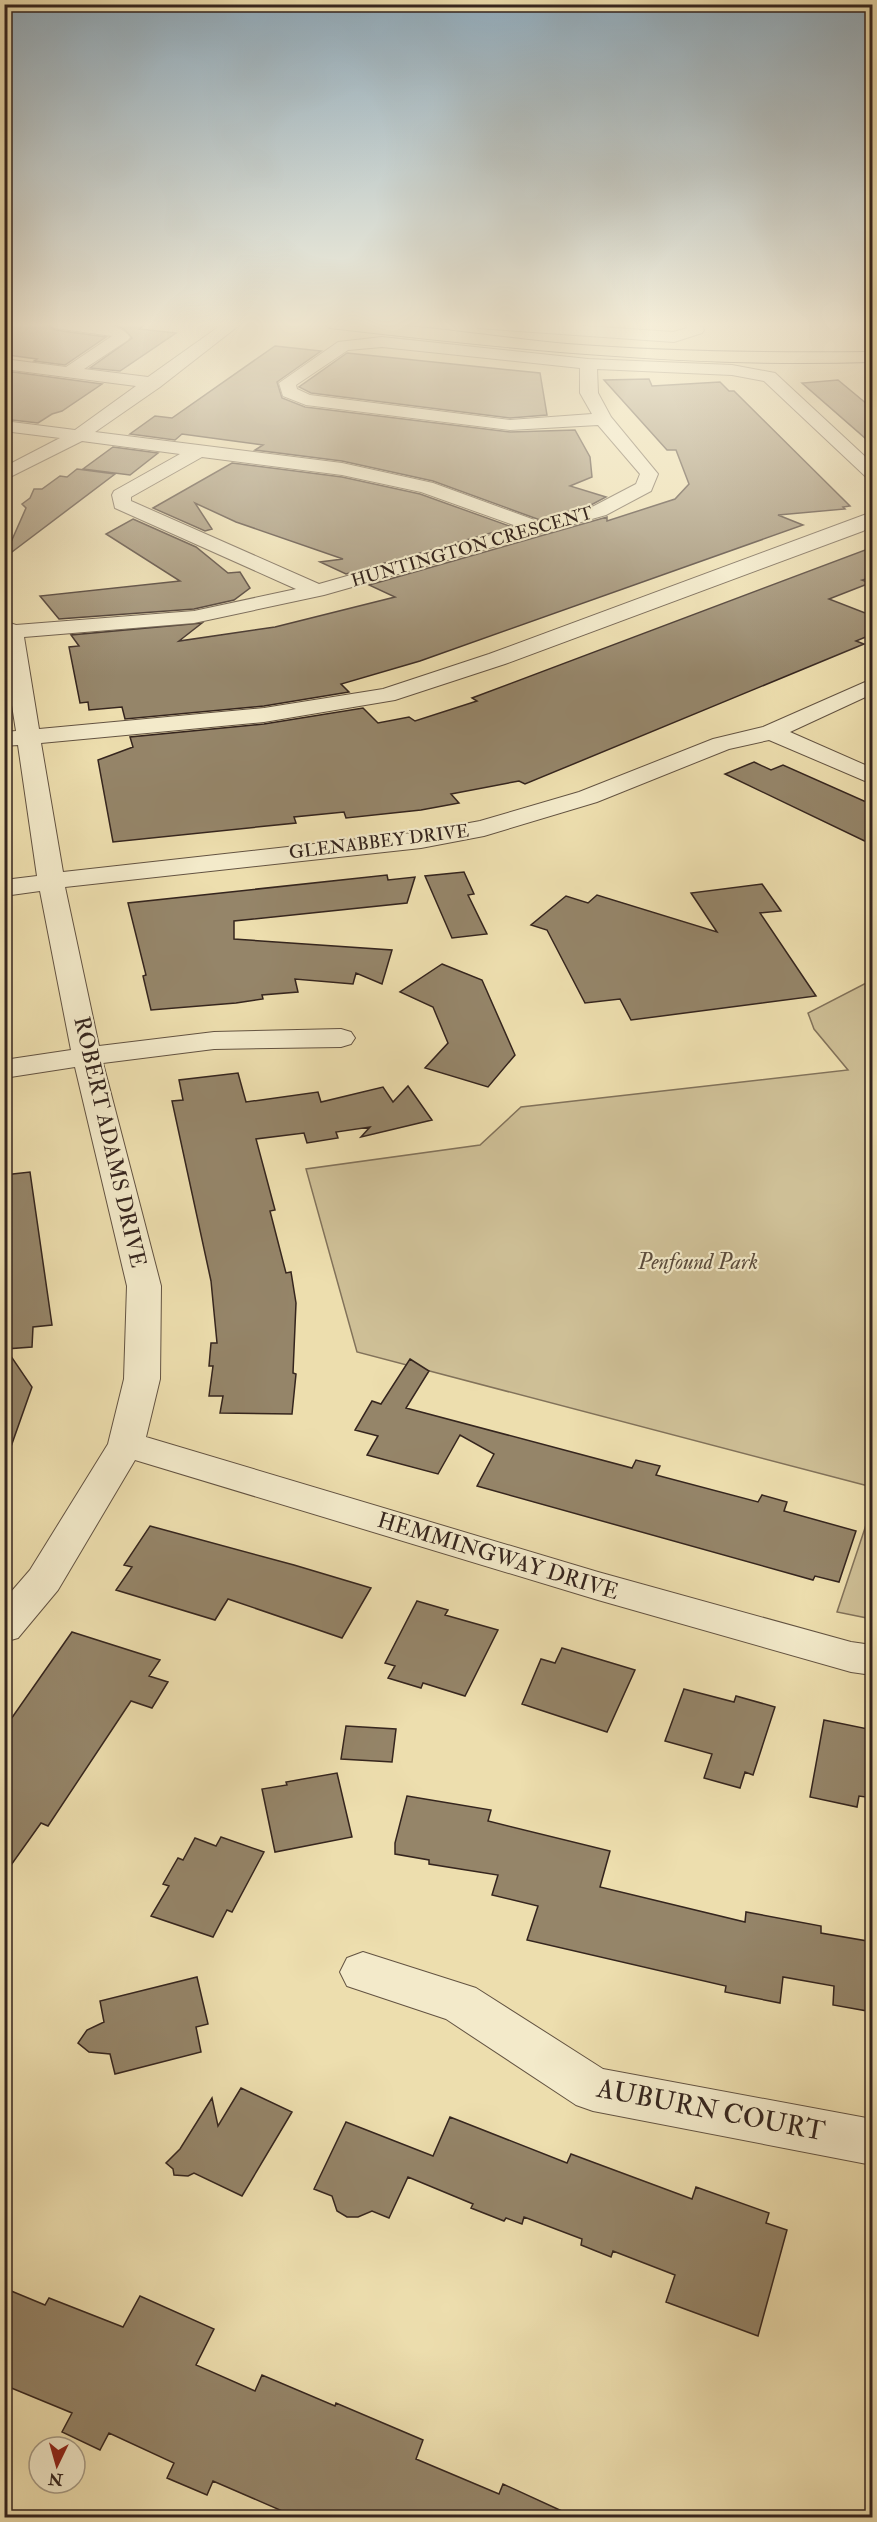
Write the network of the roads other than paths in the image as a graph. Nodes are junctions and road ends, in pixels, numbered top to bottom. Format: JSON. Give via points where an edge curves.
{"nodes":[{"id":1,"x":69,"y":441,"type":"edge"},
{"id":2,"x":119,"y":441,"type":"edge"},
{"id":3,"x":621,"y":441,"type":"edge"},
{"id":4,"x":839,"y":441,"type":"edge"},
{"id":5,"x":200,"y":450,"type":"junction"},
{"id":6,"x":873,"y":472,"type":"edge"},
{"id":7,"x":4,"y":475,"type":"edge"},
{"id":8,"x":873,"y":518,"type":"edge"},
{"id":9,"x":539,"y":528,"type":"junction"},
{"id":10,"x":317,"y":591,"type":"junction"},
{"id":11,"x":8,"y":629,"type":"edge"},
{"id":12,"x":873,"y":686,"type":"edge"},
{"id":13,"x":771,"y":732,"type":"junction"},
{"id":14,"x":16,"y":738,"type":"edge"},
{"id":15,"x":873,"y":777,"type":"edge"},
{"id":16,"x":51,"y":881,"type":"junction"},
{"id":17,"x":4,"y":888,"type":"edge"},
{"id":18,"x":341,"y":1038,"type":"dead end"},
{"id":19,"x":87,"y":1056,"type":"junction"},
{"id":20,"x":4,"y":1069,"type":"edge"},
{"id":21,"x":126,"y":1444,"type":"junction"},
{"id":22,"x":4,"y":1628,"type":"edge"},
{"id":23,"x":873,"y":1660,"type":"edge"},
{"id":24,"x":363,"y":1971,"type":"dead end"},
{"id":25,"x":873,"y":2142,"type":"edge"}],
"edges":[{"from":1,"to":7,"type":"street"},
{"from":2,"to":5,"type":"street"},
{"from":3,"to":9,"type":"street","name":"HUNTINGTON CRESCENT","via":[[649,474],[644,487],[599,511]]},
{"from":4,"to":6,"type":"street"},
{"from":5,"to":9,"type":"street","via":[[342,469],[426,487]]},
{"from":5,"to":10,"type":"street","via":[[121,495],[122,504]]},
{"from":8,"to":14,"type":"street","via":[[497,659],[387,695],[264,715]]},
{"from":9,"to":10,"type":"street","name":"HUNTINGTON CRESCENT"},
{"from":10,"to":11,"type":"street","name":"HUNTINGTON CRESCENT","via":[[194,617]]},
{"from":11,"to":14,"type":"street","name":"ROBERT ADAMS DRIVE"},
{"from":12,"to":13,"type":"street","name":"GLENABBEY DRIVE"},
{"from":13,"to":15,"type":"street"},
{"from":13,"to":16,"type":"street","name":"GLENABBEY DRIVE","via":[[721,744],[588,797],[463,833]]},
{"from":14,"to":16,"type":"street","name":"ROBERT ADAMS DRIVE"},
{"from":16,"to":17,"type":"street","name":"GLENABBEY DRIVE"},
{"from":16,"to":19,"type":"street","name":"ROBERT ADAMS DRIVE"},
{"from":18,"to":19,"type":"street","via":[[253,1038]]},
{"from":19,"to":20,"type":"street"},
{"from":19,"to":21,"type":"street","name":"ROBERT ADAMS DRIVE","via":[[144,1286],[142,1378]]},
{"from":21,"to":22,"type":"street","name":"ROBERT ADAMS DRIVE","via":[[44,1580]]},
{"from":21,"to":23,"type":"street","name":"HEMMINGWAY DRIVE","via":[[598,1586],[851,1658]]},
{"from":24,"to":25,"type":"street","name":"AUBURN COURT","via":[[460,2003],[593,2089]]}]}
